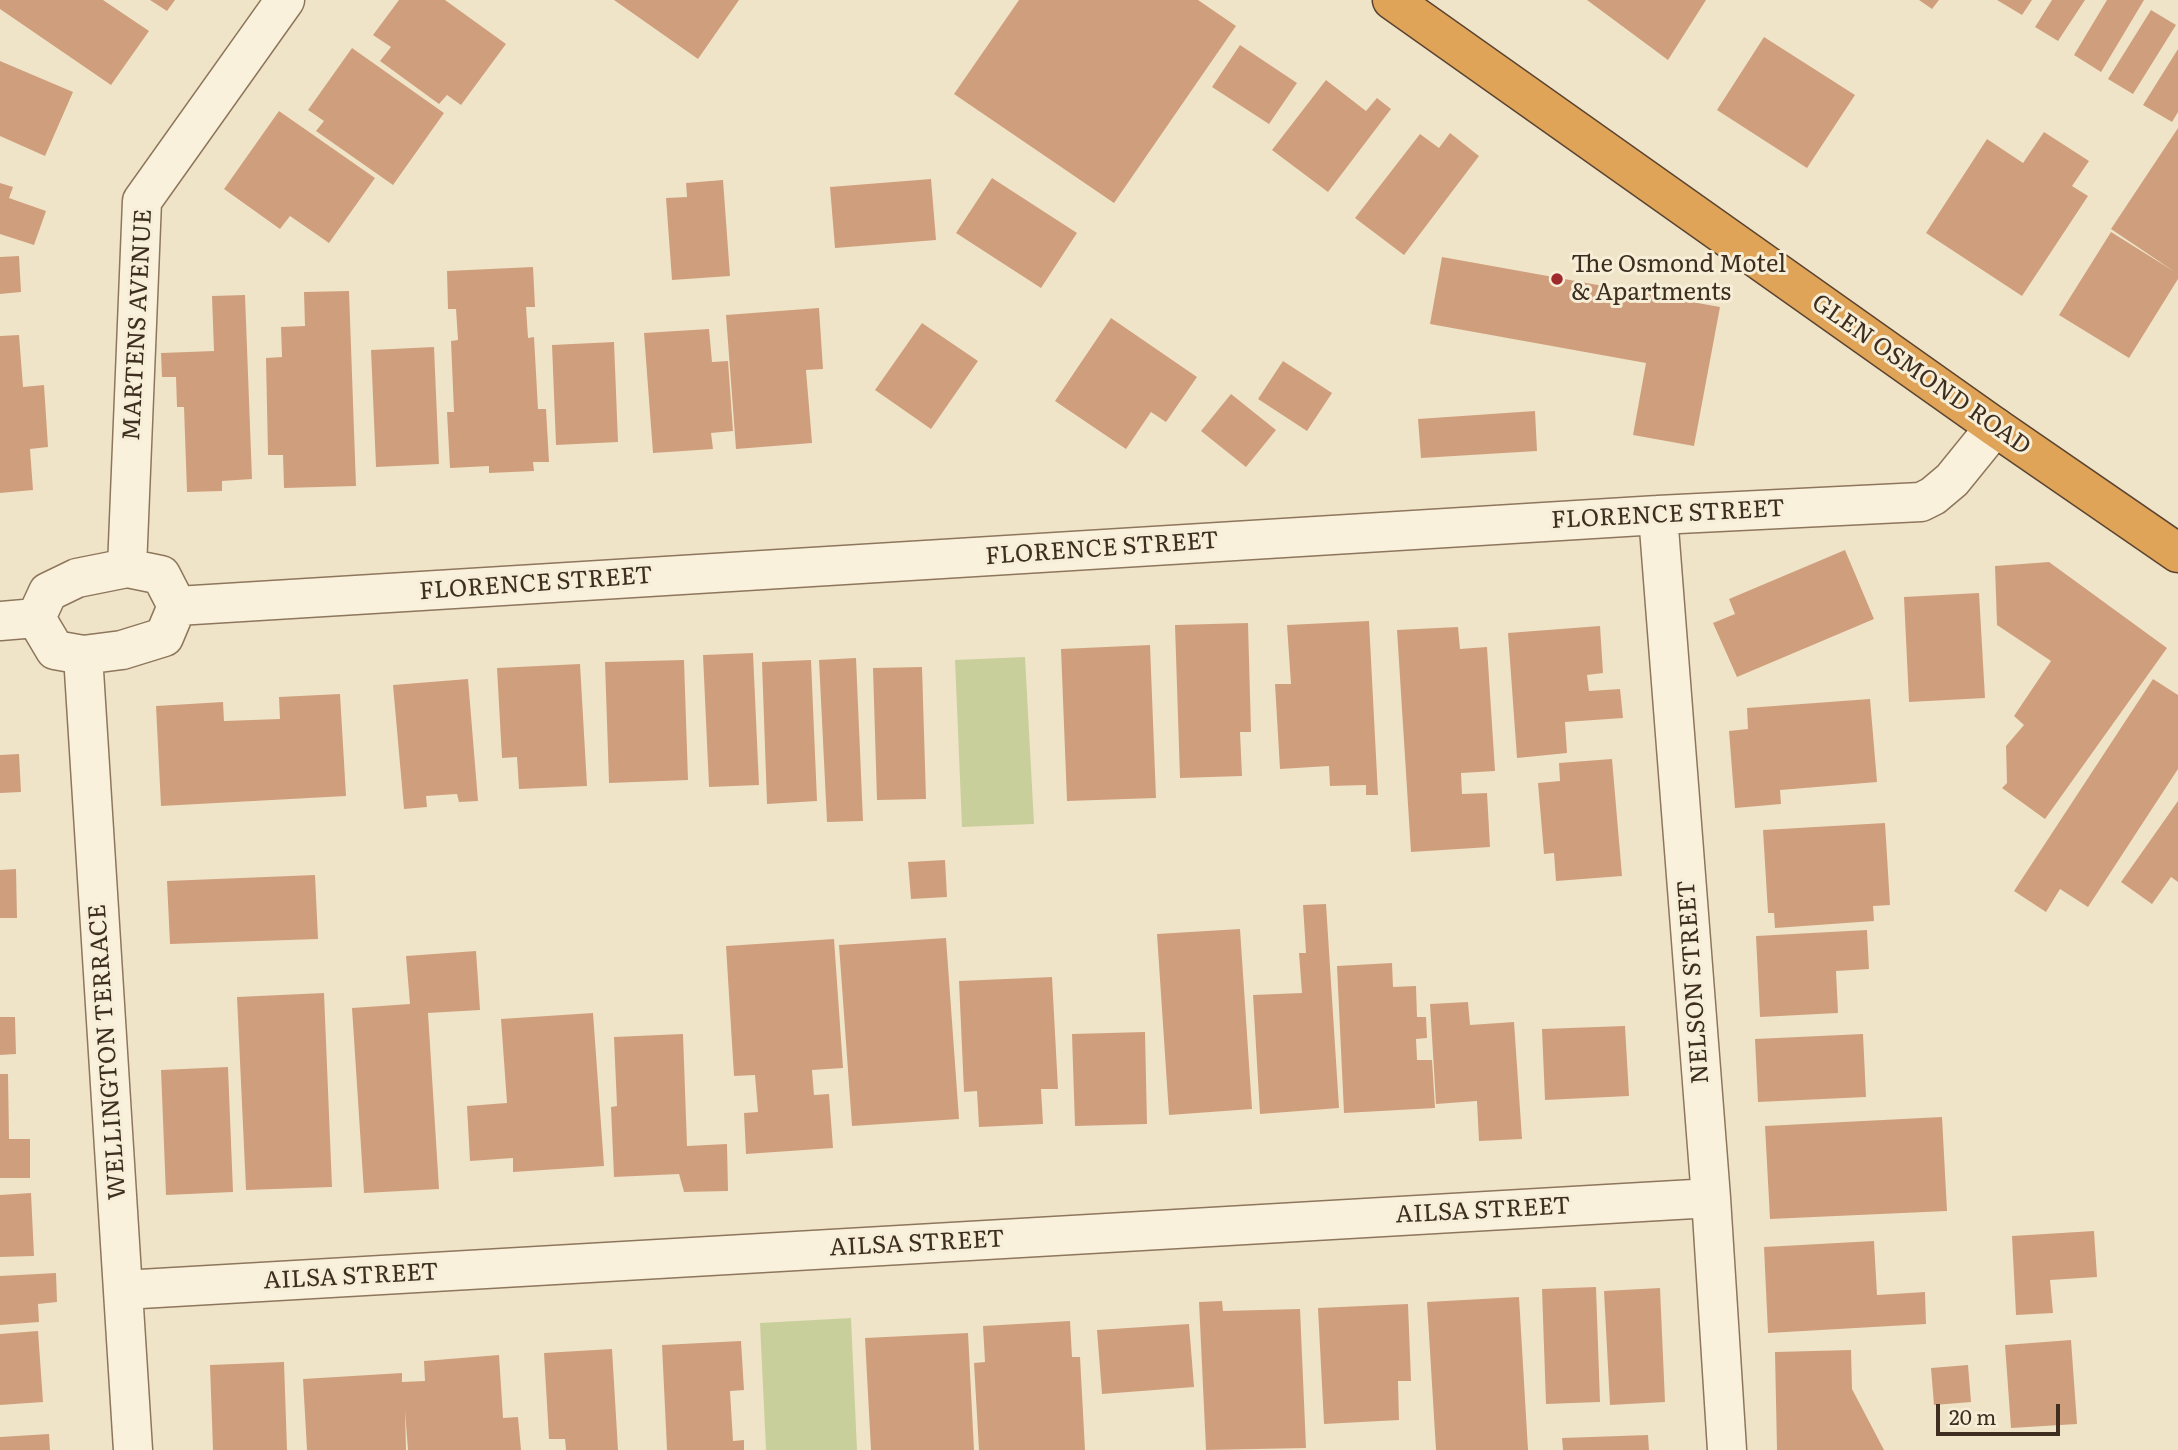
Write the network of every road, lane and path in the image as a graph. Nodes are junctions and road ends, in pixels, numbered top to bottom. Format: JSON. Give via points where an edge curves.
{"nodes":[{"id":1,"x":285,"y":0,"type":"edge"},
{"id":2,"x":1392,"y":0,"type":"edge"},
{"id":3,"x":1995,"y":427,"type":"junction"},
{"id":4,"x":1658,"y":515,"type":"junction"},
{"id":5,"x":2178,"y":553,"type":"edge"},
{"id":6,"x":127,"y":568,"type":"junction"},
{"id":7,"x":177,"y":606,"type":"junction"},
{"id":8,"x":18,"y":620,"type":"edge"},
{"id":9,"x":83,"y":655,"type":"junction"},
{"id":10,"x":1711,"y":1198,"type":"junction"},
{"id":11,"x":123,"y":1290,"type":"junction"},
{"id":12,"x":133,"y":1450,"type":"edge"},
{"id":13,"x":1727,"y":1450,"type":"edge"}],
"edges":[{"from":1,"to":6,"type":"street","name":"MARTENS AVENUE","via":[[142,201]]},
{"from":2,"to":3,"type":"highway","name":"GLEN OSMOND ROAD"},
{"from":3,"to":4,"type":"street","name":"FLORENCE STREET","via":[[1952,480],[1921,502]]},
{"from":3,"to":5,"type":"highway","name":"GLEN OSMOND ROAD"},
{"from":4,"to":7,"type":"street","name":"FLORENCE STREET"},
{"from":4,"to":10,"type":"street","name":"NELSON STREET"},
{"from":6,"to":7,"type":"street","via":[[161,575]]},
{"from":6,"to":8,"type":"street","via":[[77,578],[48,592]]},
{"from":7,"to":9,"type":"street","via":[[164,637],[122,650]]},
{"from":8,"to":9,"type":"street","via":[[55,650]]},
{"from":9,"to":11,"type":"street","name":"WELLINGTON TERRACE"},
{"from":10,"to":11,"type":"street","name":"AILSA STREET"},
{"from":10,"to":13,"type":"street","name":"NELSON STREET"},
{"from":11,"to":12,"type":"street","name":"WELLINGTON TERRACE"}]}
